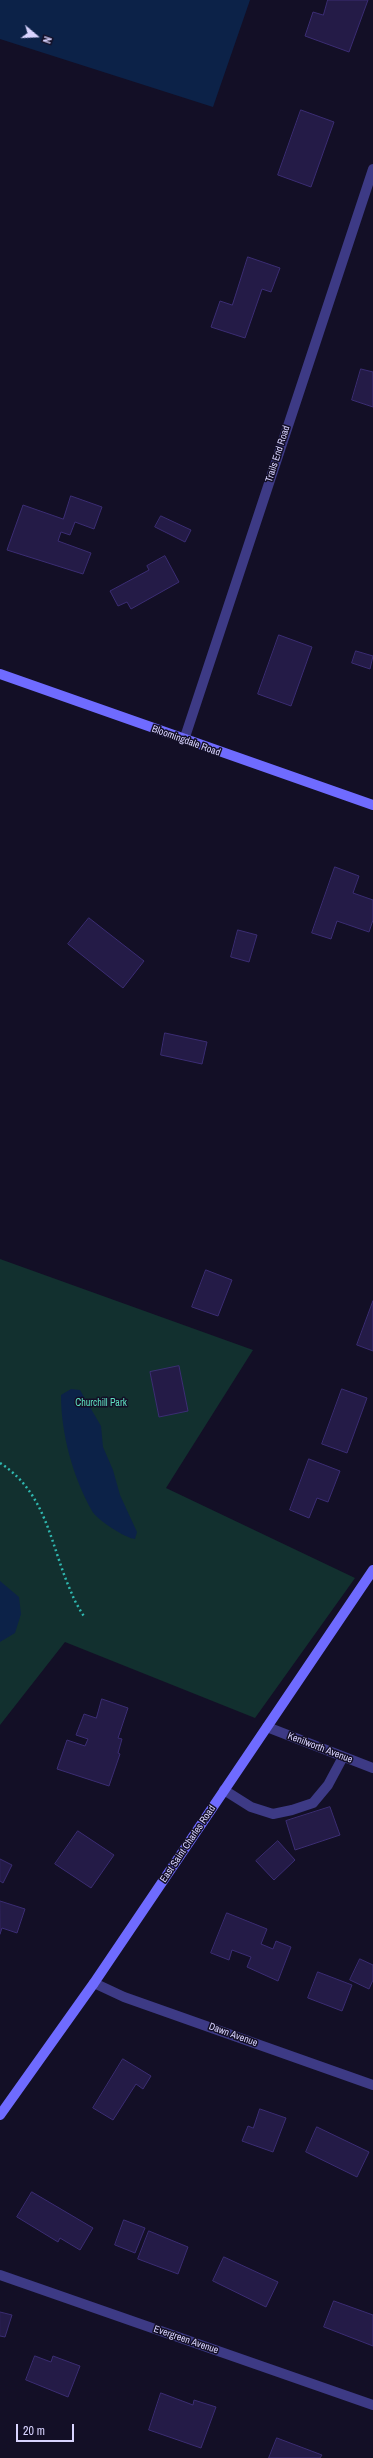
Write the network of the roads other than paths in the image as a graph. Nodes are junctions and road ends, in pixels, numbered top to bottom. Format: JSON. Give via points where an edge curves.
{"nodes":[{"id":1,"x":373,"y":169,"type":"edge"},
{"id":2,"x":0,"y":674,"type":"edge"},
{"id":3,"x":184,"y":740,"type":"junction"},
{"id":4,"x":373,"y":805,"type":"edge"},
{"id":5,"x":373,"y":1570,"type":"edge"},
{"id":6,"x":267,"y":1727,"type":"junction"},
{"id":7,"x":343,"y":1757,"type":"junction"},
{"id":8,"x":373,"y":1768,"type":"edge"},
{"id":9,"x":224,"y":1790,"type":"junction"},
{"id":10,"x":94,"y":1983,"type":"junction"},
{"id":11,"x":373,"y":2085,"type":"edge"},
{"id":12,"x":0,"y":2115,"type":"edge"},
{"id":13,"x":0,"y":2275,"type":"edge"},
{"id":14,"x":373,"y":2406,"type":"edge"}],
"edges":[{"from":1,"to":3,"type":"street","name":"Trails End Road"},
{"from":2,"to":3,"type":"street","name":"Bloomingdale Road"},
{"from":3,"to":4,"type":"street","name":"Bloomingdale Road"},
{"from":5,"to":6,"type":"street","name":"East Saint Charles Road"},
{"from":6,"to":7,"type":"street","name":"Kenilworth Avenue"},
{"from":6,"to":9,"type":"street","name":"East Saint Charles Road"},
{"from":7,"to":8,"type":"street","name":"Kenilworth Avenue"},
{"from":7,"to":9,"type":"street","via":[[328,1785],[313,1803],[292,1810],[273,1814],[251,1807]]},
{"from":9,"to":10,"type":"street","name":"East Saint Charles Road"},
{"from":10,"to":11,"type":"street","name":"Dawn Avenue","via":[[124,1997]]},
{"from":10,"to":12,"type":"street","name":"East Saint Charles Road"},
{"from":13,"to":14,"type":"street","name":"Evergreen Avenue"}]}
